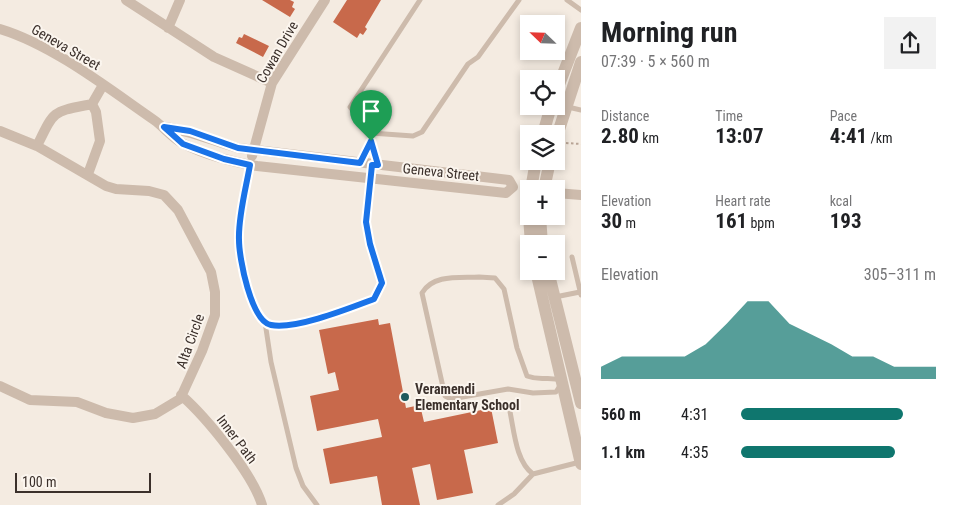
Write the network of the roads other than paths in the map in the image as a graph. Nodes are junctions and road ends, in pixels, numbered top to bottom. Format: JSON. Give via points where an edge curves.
{"nodes":[{"id":1,"x":126,"y":0,"type":"edge"},
{"id":2,"x":180,"y":0,"type":"edge"},
{"id":3,"x":325,"y":0,"type":"edge"},
{"id":4,"x":420,"y":0,"type":"edge"},
{"id":5,"x":519,"y":0,"type":"edge"},
{"id":6,"x":567,"y":0,"type":"edge"},
{"id":7,"x":581,"y":10,"type":"edge"},
{"id":8,"x":168,"y":28,"type":"junction"},
{"id":9,"x":581,"y":28,"type":"edge"},
{"id":10,"x":0,"y":29,"type":"edge"},
{"id":11,"x":581,"y":62,"type":"edge"},
{"id":12,"x":565,"y":70,"type":"edge"},
{"id":13,"x":272,"y":83,"type":"junction"},
{"id":14,"x":103,"y":85,"type":"junction"},
{"id":15,"x":92,"y":104,"type":"junction"},
{"id":16,"x":568,"y":106,"type":"junction"},
{"id":17,"x":581,"y":110,"type":"edge"},
{"id":18,"x":564,"y":125,"type":"edge"},
{"id":19,"x":164,"y":127,"type":"junction"},
{"id":20,"x":0,"y":131,"type":"edge"},
{"id":21,"x":371,"y":133,"type":"junction"},
{"id":22,"x":371,"y":141,"type":"junction"},
{"id":23,"x":37,"y":146,"type":"junction"},
{"id":24,"x":254,"y":151,"type":"junction"},
{"id":25,"x":360,"y":163,"type":"junction"},
{"id":26,"x":250,"y":165,"type":"junction"},
{"id":27,"x":375,"y":165,"type":"junction"},
{"id":28,"x":88,"y":174,"type":"junction"},
{"id":29,"x":372,"y":179,"type":"junction"},
{"id":30,"x":513,"y":187,"type":"junction"},
{"id":31,"x":520,"y":188,"type":"edge"},
{"id":32,"x":565,"y":194,"type":"edge"},
{"id":33,"x":581,"y":196,"type":"edge"},
{"id":34,"x":572,"y":257,"type":"dead end"},
{"id":35,"x":539,"y":280,"type":"edge"},
{"id":36,"x":550,"y":280,"type":"edge"},
{"id":37,"x":581,"y":293,"type":"edge"},
{"id":38,"x":554,"y":297,"type":"junction"},
{"id":39,"x":265,"y":322,"type":"junction"},
{"id":40,"x":568,"y":379,"type":"junction"},
{"id":41,"x":0,"y":386,"type":"edge"},
{"id":42,"x":181,"y":396,"type":"junction"},
{"id":43,"x":581,"y":403,"type":"edge"},
{"id":44,"x":509,"y":407,"type":"dead end"},
{"id":45,"x":581,"y":462,"type":"edge"},
{"id":46,"x":533,"y":474,"type":"junction"},
{"id":47,"x":262,"y":505,"type":"edge"},
{"id":48,"x":317,"y":505,"type":"edge"},
{"id":49,"x":498,"y":505,"type":"edge"}],
"edges":[{"from":1,"to":8,"type":"street"},
{"from":2,"to":8,"type":"street"},
{"from":3,"to":13,"type":"street","name":"Cowan Drive"},
{"from":4,"to":21,"type":"lane","via":[[350,106]]},
{"from":5,"to":21,"type":"lane","via":[[478,57],[468,64],[422,132],[413,136]]},
{"from":6,"to":7,"type":"lane"},
{"from":8,"to":13,"type":"street","via":[[214,57]]},
{"from":9,"to":12,"type":"street"},
{"from":10,"to":14,"type":"street","name":"Geneva Street","via":[[16,34]]},
{"from":11,"to":16,"type":"street"},
{"from":13,"to":24,"type":"street","name":"Cowan Drive"},
{"from":14,"to":15,"type":"street"},
{"from":14,"to":19,"type":"street","name":"Geneva Street"},
{"from":15,"to":23,"type":"street","via":[[56,112]]},
{"from":15,"to":28,"type":"street","via":[[100,141]]},
{"from":16,"to":17,"type":"lane"},
{"from":16,"to":18,"type":"street"},
{"from":19,"to":24,"type":"street","name":"Geneva Street","via":[[190,131]]},
{"from":19,"to":26,"type":"street","name":"Geneva Street","via":[[183,144]]},
{"from":20,"to":23,"type":"street","name":"Alta Circle"},
{"from":21,"to":22,"type":"lane"},
{"from":22,"to":25,"type":"lane"},
{"from":22,"to":27,"type":"lane"},
{"from":23,"to":28,"type":"street","name":"Alta Circle"},
{"from":24,"to":25,"type":"street","name":"Geneva Street"},
{"from":24,"to":26,"type":"street","name":"Cowan Drive"},
{"from":25,"to":27,"type":"street","name":"Geneva Street"},
{"from":26,"to":29,"type":"street","name":"Geneva Street"},
{"from":26,"to":39,"type":"lane","via":[[238,240],[253,306]]},
{"from":27,"to":29,"type":"lane"},
{"from":27,"to":30,"type":"street","name":"Geneva Street","via":[[509,180]]},
{"from":28,"to":42,"type":"street","name":"Alta Circle","via":[[116,189],[164,194],[178,210],[211,272],[215,315]]},
{"from":29,"to":30,"type":"street","name":"Geneva Street","via":[[506,193]]},
{"from":29,"to":39,"type":"lane","via":[[366,222],[382,283],[374,299],[336,313],[289,324],[270,325]]},
{"from":30,"to":31,"type":"street","name":"Geneva Street"},
{"from":32,"to":33,"type":"street"},
{"from":34,"to":37,"type":"lane"},
{"from":35,"to":40,"type":"street"},
{"from":36,"to":38,"type":"street"},
{"from":37,"to":38,"type":"lane"},
{"from":38,"to":40,"type":"street"},
{"from":39,"to":48,"type":"lane","via":[[296,468],[303,486]]},
{"from":40,"to":40,"type":"lane","via":[[552,377],[538,381],[527,376],[517,348],[504,289],[495,278],[435,280],[426,285],[422,293],[445,396],[451,399],[508,389],[556,392]]},
{"from":40,"to":43,"type":"street"},
{"from":40,"to":45,"type":"street"},
{"from":41,"to":42,"type":"street","via":[[30,400],[76,402],[133,418],[155,414]]},
{"from":42,"to":47,"type":"street","name":"Inner Path","via":[[196,408],[228,449],[254,485]]},
{"from":44,"to":46,"type":"lane","via":[[521,459]]},
{"from":45,"to":46,"type":"lane"},
{"from":46,"to":49,"type":"lane"}]}
